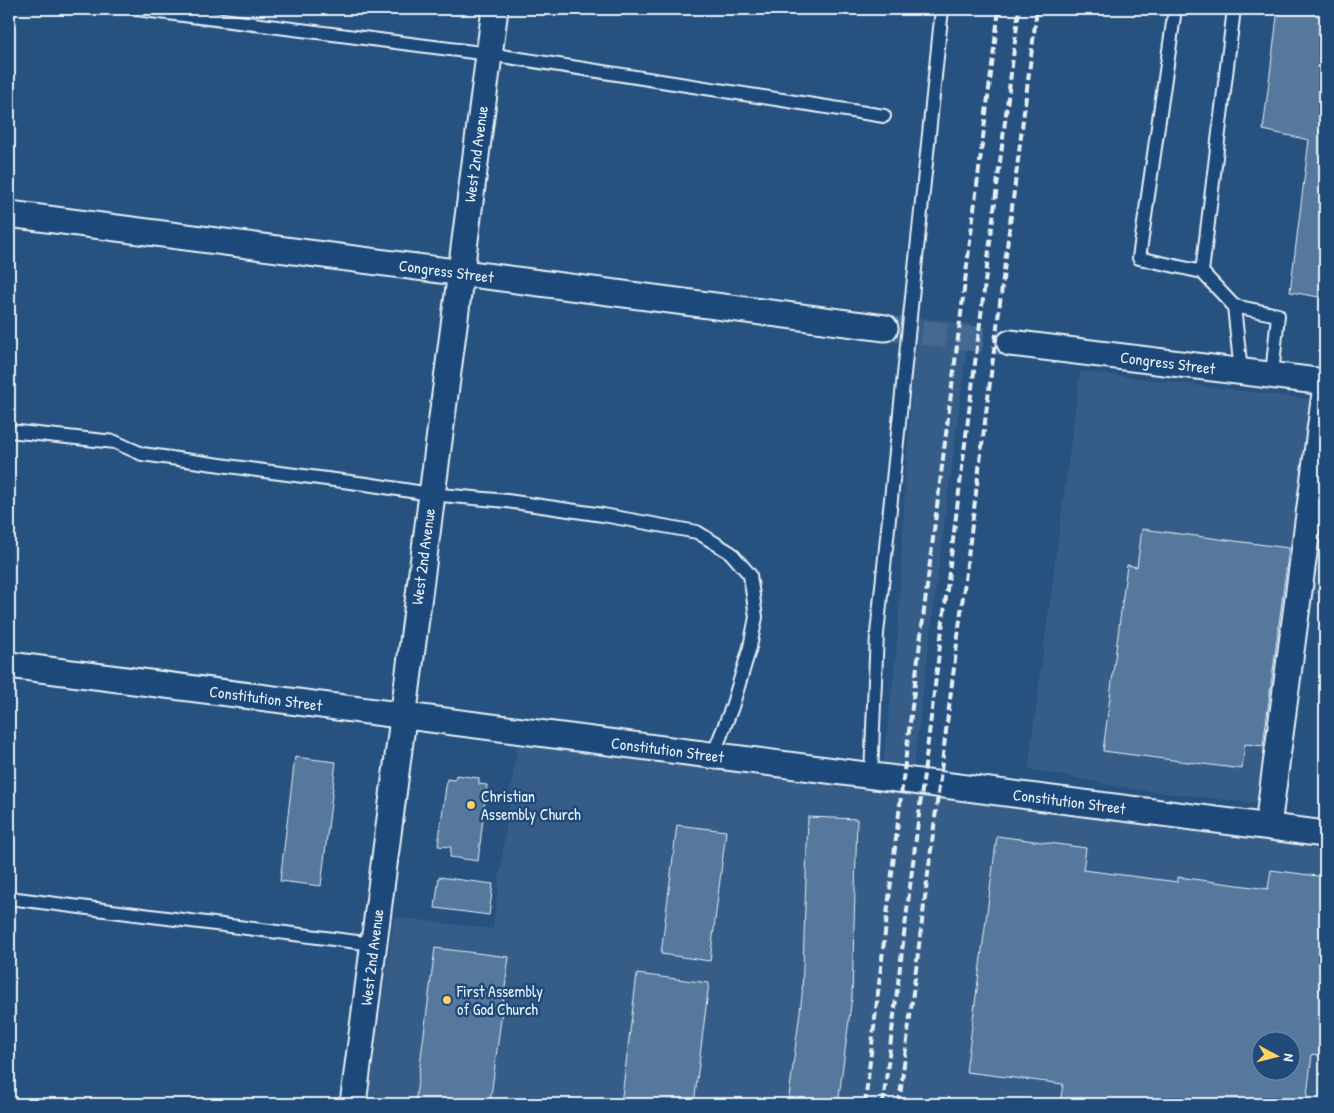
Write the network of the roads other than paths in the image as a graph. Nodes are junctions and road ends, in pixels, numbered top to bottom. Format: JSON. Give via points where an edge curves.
{"nodes":[{"id":1,"x":136,"y":9,"type":"edge"},
{"id":2,"x":495,"y":9,"type":"edge"},
{"id":3,"x":942,"y":9,"type":"edge"},
{"id":4,"x":1175,"y":9,"type":"edge"},
{"id":5,"x":1234,"y":9,"type":"edge"},
{"id":6,"x":489,"y":54,"type":"junction"},
{"id":7,"x":884,"y":116,"type":"dead end"},
{"id":8,"x":9,"y":214,"type":"edge"},
{"id":9,"x":461,"y":272,"type":"junction"},
{"id":10,"x":1202,"y":272,"type":"junction"},
{"id":11,"x":1234,"y":306,"type":"junction"},
{"id":12,"x":885,"y":328,"type":"tunnel mouth"},
{"id":13,"x":1010,"y":343,"type":"tunnel mouth"},
{"id":14,"x":1241,"y":372,"type":"junction"},
{"id":15,"x":1272,"y":375,"type":"junction"},
{"id":16,"x":1325,"y":382,"type":"edge"},
{"id":17,"x":1325,"y":393,"type":"edge"},
{"id":18,"x":9,"y":431,"type":"edge"},
{"id":19,"x":430,"y":494,"type":"junction"},
{"id":20,"x":9,"y":665,"type":"edge"},
{"id":21,"x":402,"y":715,"type":"junction"},
{"id":22,"x":713,"y":755,"type":"junction"},
{"id":23,"x":871,"y":776,"type":"junction"},
{"id":24,"x":1268,"y":826,"type":"junction"},
{"id":25,"x":1325,"y":834,"type":"edge"},
{"id":26,"x":9,"y":898,"type":"edge"},
{"id":27,"x":373,"y":944,"type":"junction"},
{"id":28,"x":353,"y":1104,"type":"edge"}],
"edges":[{"from":1,"to":6,"type":"lane"},
{"from":2,"to":6,"type":"street","name":"West 2nd Avenue"},
{"from":3,"to":23,"type":"lane","via":[[877,634]]},
{"from":4,"to":10,"type":"lane","via":[[1139,258]]},
{"from":5,"to":10,"type":"lane"},
{"from":6,"to":7,"type":"lane"},
{"from":6,"to":9,"type":"street","name":"West 2nd Avenue"},
{"from":8,"to":9,"type":"street","name":"Congress Street"},
{"from":9,"to":12,"type":"street","name":"Congress Street"},
{"from":9,"to":19,"type":"street","name":"West 2nd Avenue"},
{"from":10,"to":11,"type":"lane"},
{"from":11,"to":14,"type":"lane"},
{"from":11,"to":15,"type":"lane","via":[[1278,315]]},
{"from":13,"to":14,"type":"street","name":"Congress Street"},
{"from":14,"to":15,"type":"street","name":"Congress Street"},
{"from":15,"to":16,"type":"street","name":"Congress Street"},
{"from":17,"to":24,"type":"street"},
{"from":18,"to":19,"type":"lane","via":[[115,442],[142,454]]},
{"from":19,"to":21,"type":"street","name":"West 2nd Avenue"},
{"from":19,"to":22,"type":"lane","via":[[508,500],[697,532],[730,553],[750,575],[756,617],[732,707]]},
{"from":20,"to":21,"type":"street","name":"Constitution Street"},
{"from":21,"to":22,"type":"street","name":"Constitution Street"},
{"from":21,"to":27,"type":"street","name":"West 2nd Avenue"},
{"from":22,"to":23,"type":"street","name":"Constitution Street"},
{"from":23,"to":24,"type":"street","name":"Constitution Street"},
{"from":24,"to":25,"type":"street","name":"Constitution Street"},
{"from":26,"to":27,"type":"lane"},
{"from":27,"to":28,"type":"street","name":"West 2nd Avenue"}]}
